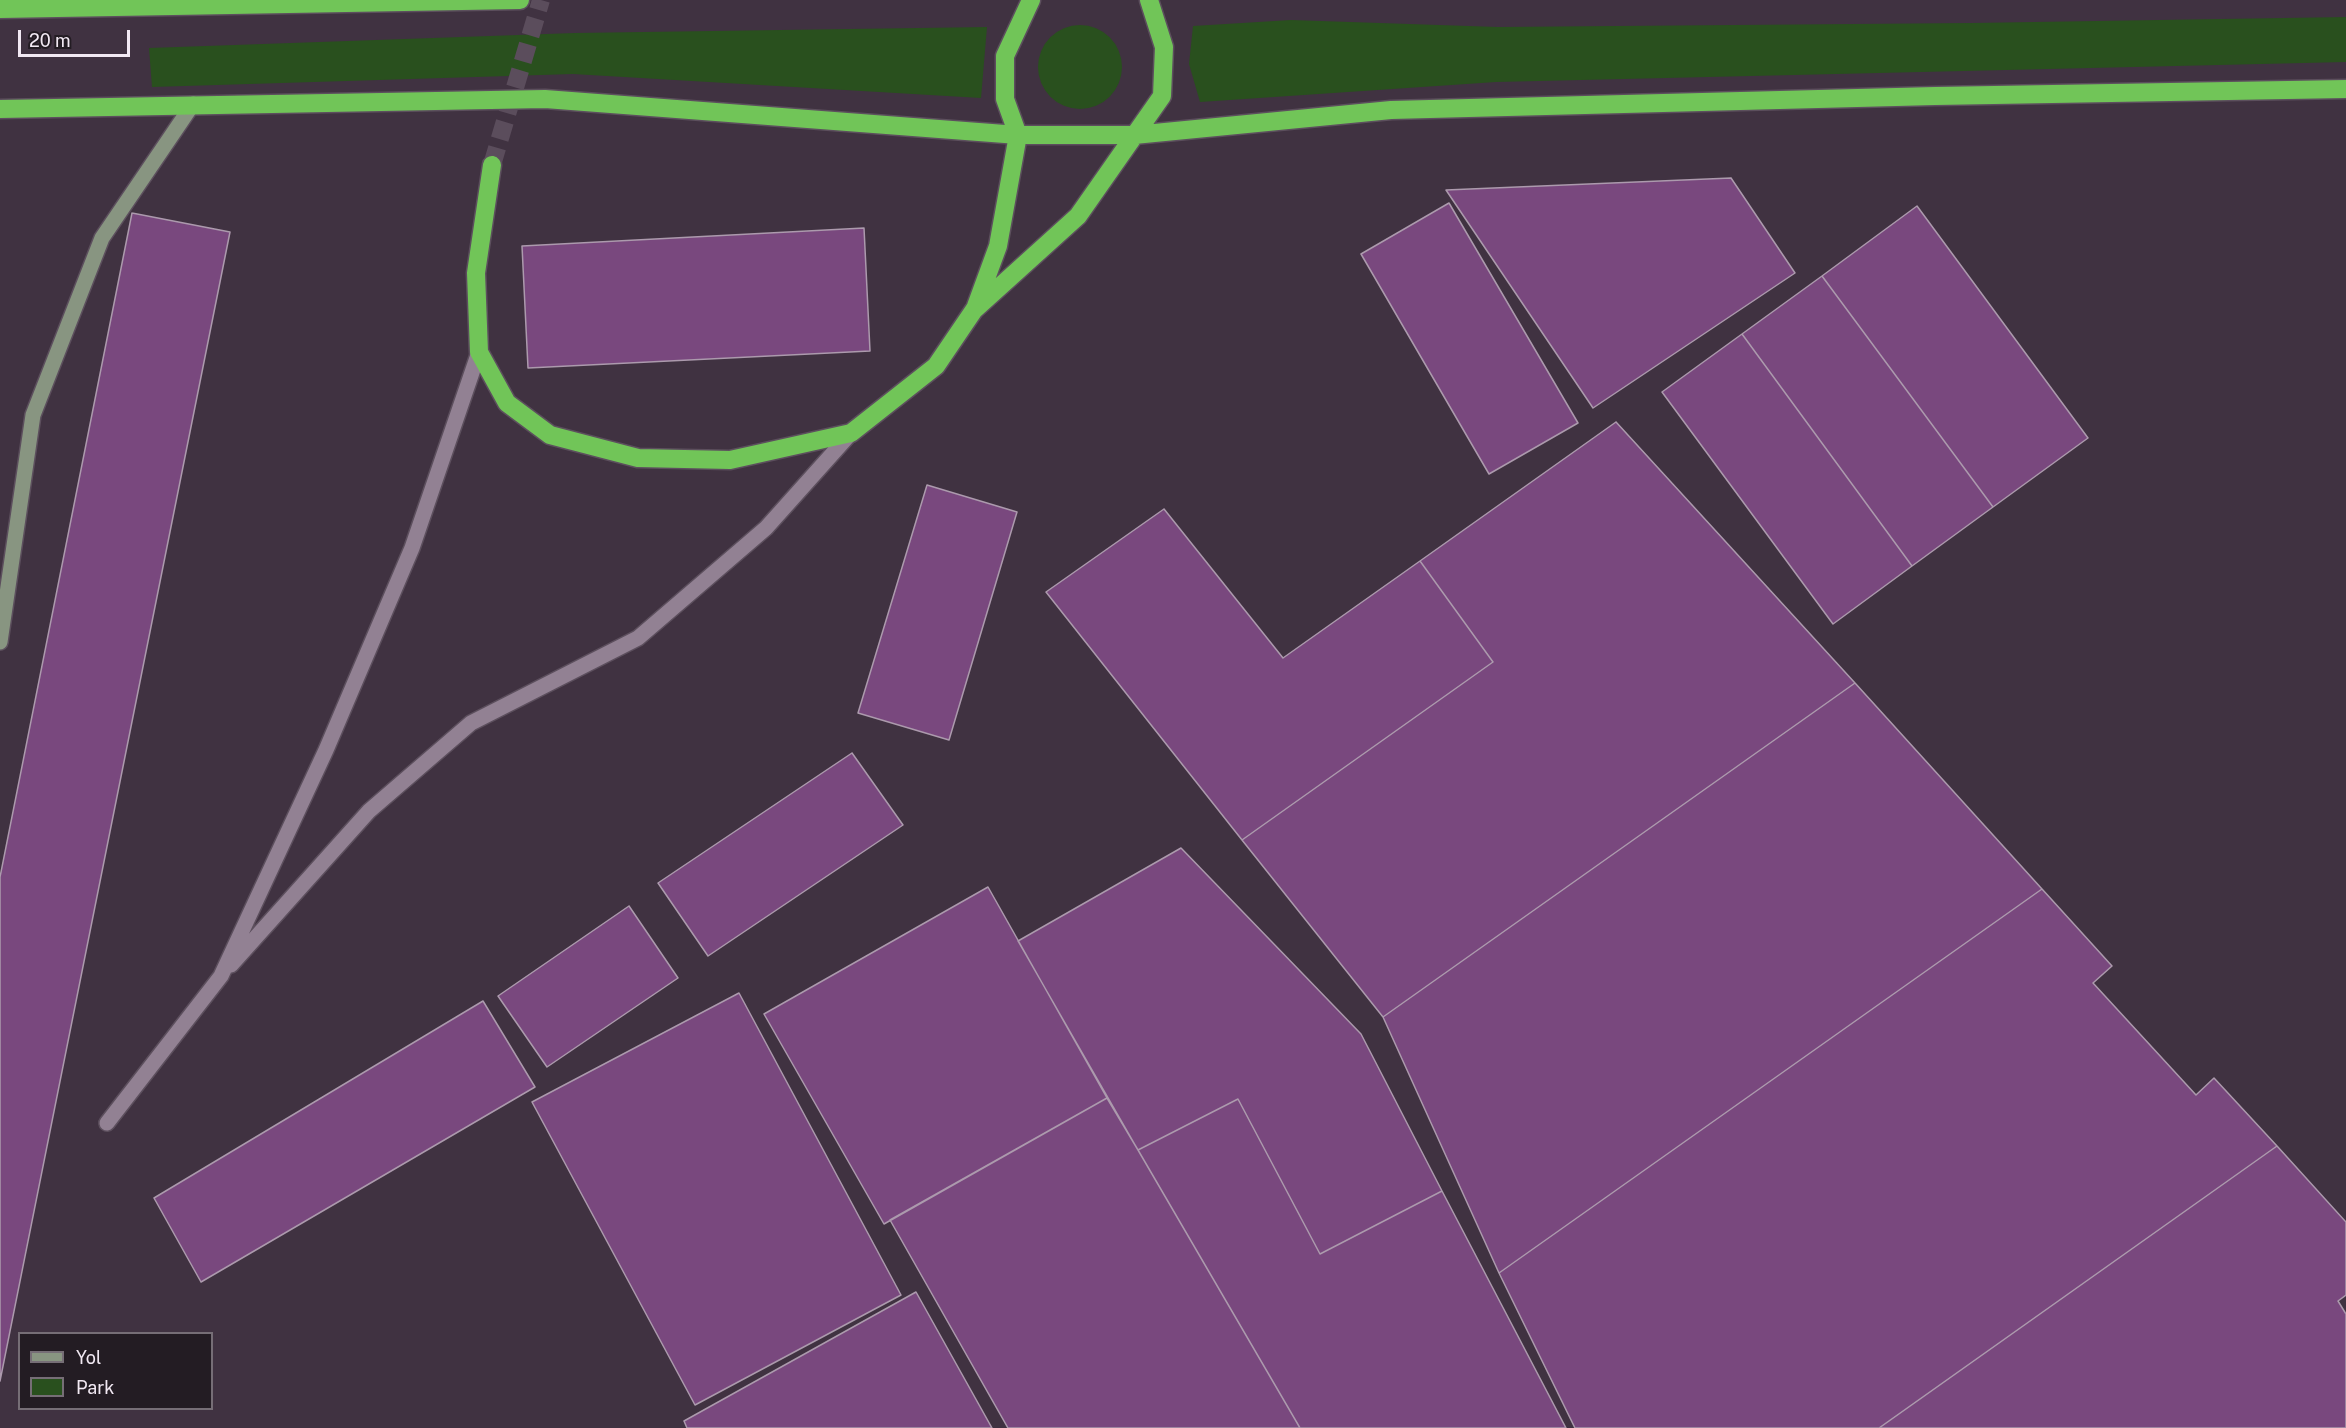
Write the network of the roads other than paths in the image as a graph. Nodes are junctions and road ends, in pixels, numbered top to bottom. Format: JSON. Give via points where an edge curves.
{"nodes":[{"id":1,"x":520,"y":0,"type":"edge"},
{"id":2,"x":1031,"y":0,"type":"edge"},
{"id":3,"x":1149,"y":0,"type":"edge"},
{"id":4,"x":0,"y":9,"type":"edge"},
{"id":5,"x":2346,"y":89,"type":"edge"},
{"id":6,"x":193,"y":104,"type":"junction"},
{"id":7,"x":0,"y":109,"type":"edge"},
{"id":8,"x":1018,"y":135,"type":"junction"},
{"id":9,"x":1134,"y":135,"type":"junction"},
{"id":10,"x":492,"y":165,"type":"tunnel mouth"},
{"id":11,"x":974,"y":310,"type":"junction"},
{"id":12,"x":479,"y":352,"type":"junction"},
{"id":13,"x":851,"y":433,"type":"junction"},
{"id":14,"x":0,"y":642,"type":"edge"},
{"id":15,"x":222,"y":976,"type":"junction"},
{"id":16,"x":107,"y":1123,"type":"dead end"}],
"edges":[{"from":1,"to":4,"type":"highway"},
{"from":2,"to":8,"type":"highway","via":[[1005,56],[1005,99]]},
{"from":3,"to":9,"type":"highway","via":[[1164,47],[1162,96]]},
{"from":5,"to":9,"type":"highway","via":[[1391,110]]},
{"from":6,"to":7,"type":"highway"},
{"from":6,"to":8,"type":"highway","via":[[545,99]]},
{"from":6,"to":14,"type":"street","via":[[102,238],[33,415]]},
{"from":8,"to":9,"type":"highway"},
{"from":8,"to":11,"type":"highway","via":[[998,246]]},
{"from":9,"to":11,"type":"highway","via":[[1078,216]]},
{"from":10,"to":12,"type":"highway","via":[[476,273]]},
{"from":11,"to":13,"type":"highway","via":[[936,366]]},
{"from":12,"to":13,"type":"highway","via":[[507,403],[550,435],[638,458],[730,460]]},
{"from":12,"to":15,"type":"lane","via":[[412,548],[326,750]]},
{"from":13,"to":15,"type":"lane","via":[[766,528],[639,638],[471,723],[369,812]]},
{"from":15,"to":16,"type":"lane"}]}
